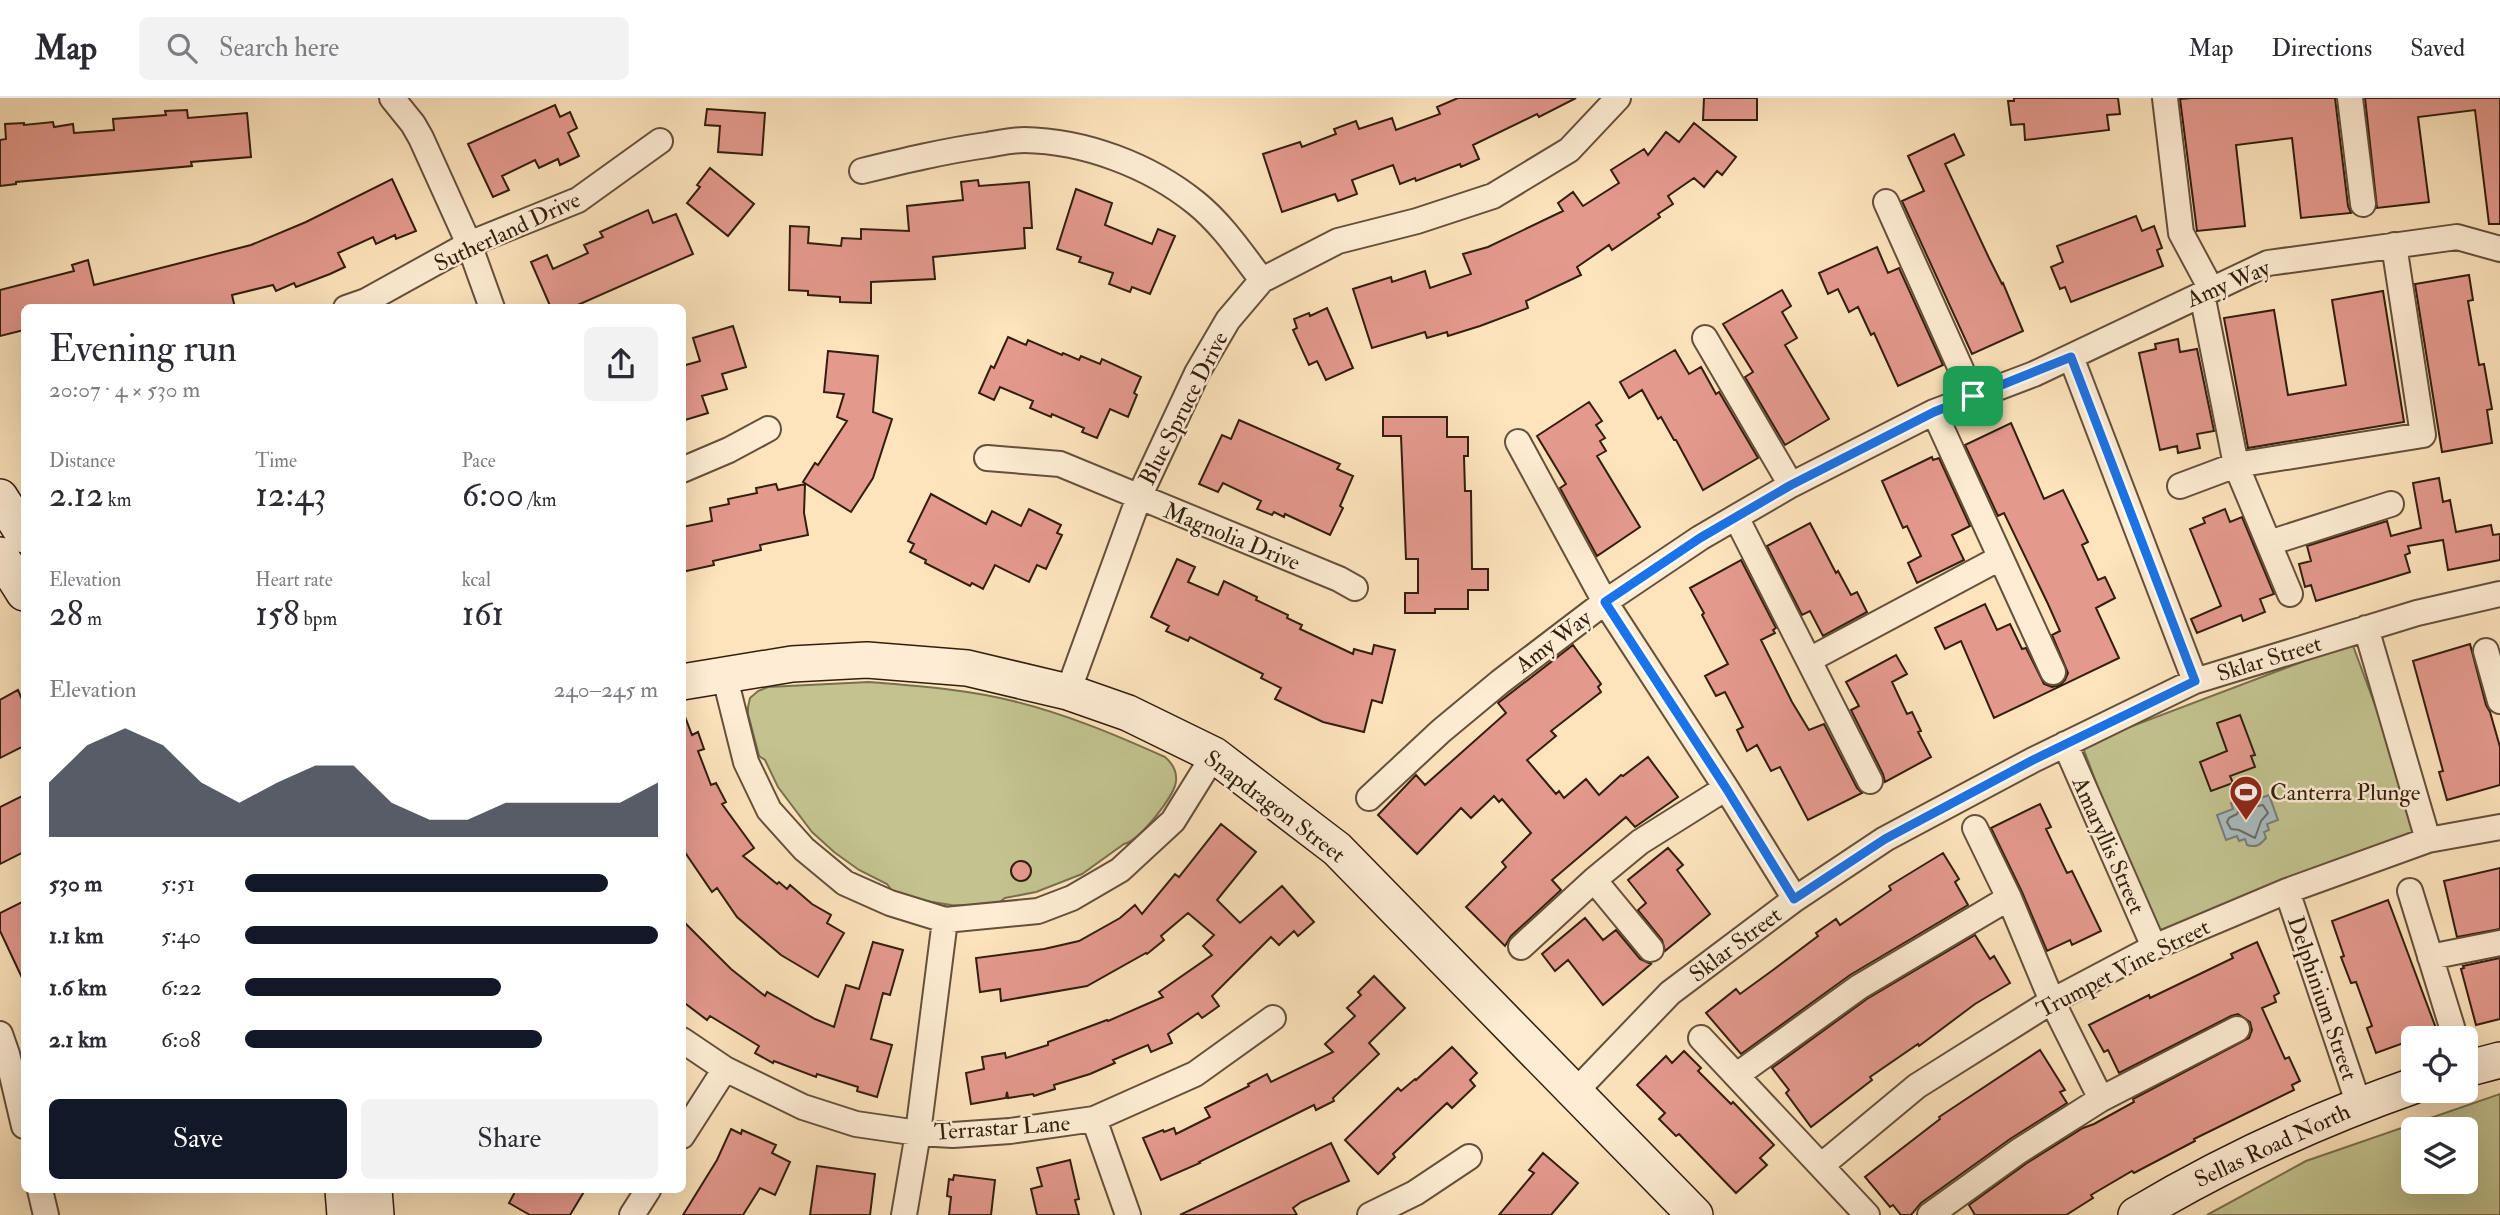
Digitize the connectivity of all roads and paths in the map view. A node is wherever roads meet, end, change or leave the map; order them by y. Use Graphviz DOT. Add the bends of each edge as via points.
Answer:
graph roads {
  1 [pos="392,98"];
  2 [pos="1618,98"];
  3 [pos="2165,98"];
  4 [pos="2350,98"];
  5 [pos="660,141"];
  6 [pos="862,171"];
  7 [pos="1886,201"];
  8 [pos="2363,204"];
  9 [pos="469,244"];
  10 [pos="2394,245"];
  11 [pos="2500,249"];
  12 [pos="1262,280"];
  13 [pos="2206,291"];
  14 [pos="356,304"];
  15 [pos="491,304"];
  16 [pos="1705,338"];
  17 [pos="2071,357"];
  18 [pos="1973,396"];
  19 [pos="1934,412"];
  20 [pos="768,429"];
  21 [pos="1518,442"];
  22 [pos="987,458"];
  23 [pos="2236,466"];
  24 [pos="686,468"];
  25 [pos="1791,485"];
  26 [pos="2180,486"];
  27 [pos="0,497"];
  28 [pos="1139,497"];
  29 [pos="2391,504"];
  30 [pos="1735,517"];
  31 [pos="21,530"];
  32 [pos="2269,543"];
  33 [pos="0,555"];
  34 [pos="2000,558"];
  35 [pos="21,588"];
  36 [pos="1355,588"];
  37 [pos="2290,594"];
  38 [pos="2500,594"];
  39 [pos="1605,602"];
  40 [pos="2366,628"];
  41 [pos="2486,651"];
  42 [pos="1809,660"];
  43 [pos="2053,672"];
  44 [pos="724,674"];
  45 [pos="686,681"];
  46 [pos="2195,681"];
  47 [pos="1068,692"];
  48 [pos="2500,701"];
  49 [pos="2065,744"];
  50 [pos="1213,755"];
  51 [pos="1870,781"];
  52 [pos="1726,788"];
  53 [pos="1369,798"];
  54 [pos="2500,827"];
  55 [pos="1975,828"];
  56 [pos="2428,840"];
  57 [pos="1594,880"];
  58 [pos="2287,891"];
  59 [pos="2410,891"];
  60 [pos="2009,898"];
  61 [pos="1794,899"];
  62 [pos="945,920"];
  63 [pos="2500,943"];
  64 [pos="1521,947"];
  65 [pos="2154,947"];
  66 [pos="1651,949"];
  67 [pos="2430,957"];
  68 [pos="2052,1001"];
  69 [pos="1273,1018"];
  70 [pos="2452,1026"];
  71 [pos="2237,1030"];
  72 [pos="0,1034"];
  73 [pos="1701,1038"];
  74 [pos="686,1043"];
  75 [pos="2500,1060"];
  76 [pos="2478,1066"];
  77 [pos="725,1069"];
  78 [pos="1737,1075"];
  79 [pos="2401,1090"];
  80 [pos="1575,1092"];
  81 [pos="2101,1099"];
  82 [pos="2359,1105"];
  83 [pos="21,1113"];
  84 [pos="1094,1119"];
  85 [pos="686,1130"];
  86 [pos="918,1133"];
  87 [pos="1469,1157"];
  88 [pos="1822,1165"];
  89 [pos="41,1193"];
  90 [pos="343,1193"];
  91 [pos="374,1193"];
  92 [pos="646,1193"];
  93 [pos="46,1215"];
  94 [pos="345,1215"];
  95 [pos="376,1215"];
  96 [pos="632,1215"];
  97 [pos="904,1215"];
  98 [pos="1128,1215"];
  99 [pos="1370,1215"];
  100 [pos="1695,1215"];
  101 [pos="1867,1215"];
  102 [pos="1930,1215"];
  103 [pos="2136,1215"];
  1 -- 9 [label="street" via="417,131"];
  2 -- 12 [label="street, Blue Spruce Drive" via="1569,150 1493,196 1338,241"];
  3 -- 13 [label="street" via="2181,233"];
  4 -- 8 [label="street"];
  5 -- 9 [label="street, Sutherland Drive" via="578,200"];
  6 -- 12 [label="street" via="946,150 1023,140 1075,145 1128,163 1198,204"];
  7 -- 18 [label="street"];
  9 -- 14 [label="street, Sutherland Drive"];
  9 -- 15 [label="street"];
  10 -- 11 [label="street, Amy Way" via="2457,237"];
  10 -- 13 [label="street, Amy Way" via="2268,263"];
  10 -- 23 [label="street" via="2423,435"];
  12 -- 28 [label="street, Blue Spruce Drive" via="1228,320 1197,373"];
  13 -- 17 [label="street, Amy Way"];
  13 -- 23 [label="street"];
  16 -- 25 [label="street"];
  17 -- 18 [label="street, Amy Way"];
  17 -- 46 [label="street"];
  18 -- 19 [label="street, Amy Way"];
  19 -- 25 [label="street, Amy Way"];
  19 -- 34 [label="street"];
  20 -- 24 [label="street"];
  21 -- 39 [label="street"];
  22 -- 28 [label="street, Magnolia Drive" via="1060,464"];
  23 -- 26 [label="street"];
  23 -- 32 [label="street"];
  25 -- 30 [label="street, Amy Way"];
  27 -- 31 [label="street"];
  28 -- 36 [label="street, Magnolia Drive"];
  28 -- 47 [label="street, Blue Spruce Drive"];
  29 -- 32 [label="street"];
  30 -- 39 [label="street, Amy Way"];
  30 -- 42 [label="street"];
  32 -- 37 [label="street"];
  33 -- 35 [label="street"];
  34 -- 42 [label="street"];
  34 -- 43 [label="street"];
  38 -- 40 [label="street, Sklar Street"];
  39 -- 52 [label="street"];
  39 -- 53 [label="street, Amy Way" via="1441,731"];
  40 -- 46 [label="street, Sklar Street"];
  40 -- 56 [label="street"];
  41 -- 48 [label="street"];
  42 -- 51 [label="street"];
  44 -- 45 [label="street, Snapdragon Street"];
  44 -- 47 [label="street, Snapdragon Street" via="867,660 967,668"];
  44 -- 62 [label="street" via="746,762 769,810 795,839 845,883"];
  46 -- 49 [label="street, Sklar Street"];
  47 -- 50 [label="street, Snapdragon Street" via="1128,713"];
  49 -- 61 [label="street, Sklar Street" via="1885,839"];
  49 -- 65 [label="street, Amaryllis Street"];
  50 -- 62 [label="street" via="1173,821 1120,870 1072,898 1038,911"];
  50 -- 80 [label="street, Snapdragon Street" via="1337,849"];
  52 -- 57 [label="street" via="1640,842"];
  52 -- 61 [label="street"];
  54 -- 56 [label="street, Trumpet Vine Street"];
  55 -- 60 [label="street"];
  56 -- 58 [label="street, Trumpet Vine Street"];
  57 -- 64 [label="street"];
  57 -- 66 [label="street"];
  58 -- 65 [label="street, Trumpet Vine Street"];
  58 -- 82 [label="street, Delphinium Street"];
  59 -- 67 [label="street"];
  60 -- 68 [label="street"];
  60 -- 78 [label="street" via="1859,987"];
  61 -- 80 [label="street, Sklar Street" via="1670,993"];
  62 -- 86 [label="street"];
  63 -- 67 [label="street"];
  65 -- 68 [label="street, Trumpet Vine Street"];
  67 -- 70 [label="street"];
  68 -- 81 [label="street"];
  68 -- 88 [label="street, Trumpet Vine Street" via="1917,1086"];
  69 -- 84 [label="street, Terrastar Lane" via="1195,1074"];
  71 -- 81 [label="street"];
  72 -- 83 [label="street"];
  73 -- 78 [label="street"];
  74 -- 77 [label="street, Terrastar Lane"];
  75 -- 76 [label="street"];
  77 -- 85 [label="street"];
  77 -- 86 [label="street, Terrastar Lane" via="803,1107 856,1124"];
  78 -- 88 [label="street"];
  79 -- 82 [label="street, Sellas Road North"];
  80 -- 100 [label="street, Snapdragon Street"];
  81 -- 102 [label="street"];
  82 -- 103 [label="street, Sellas Road North" via="2278,1139"];
  84 -- 86 [label="street, Terrastar Lane" via="1010,1131"];
  84 -- 98 [label="street"];
  86 -- 97 [label="street"];
  87 -- 99 [label="street" via="1415,1193"];
  88 -- 101 [label="street"];
  89 -- 93 [label="street"];
  90 -- 94 [label="street"];
  91 -- 95 [label="street"];
  92 -- 96 [label="street"];
}
